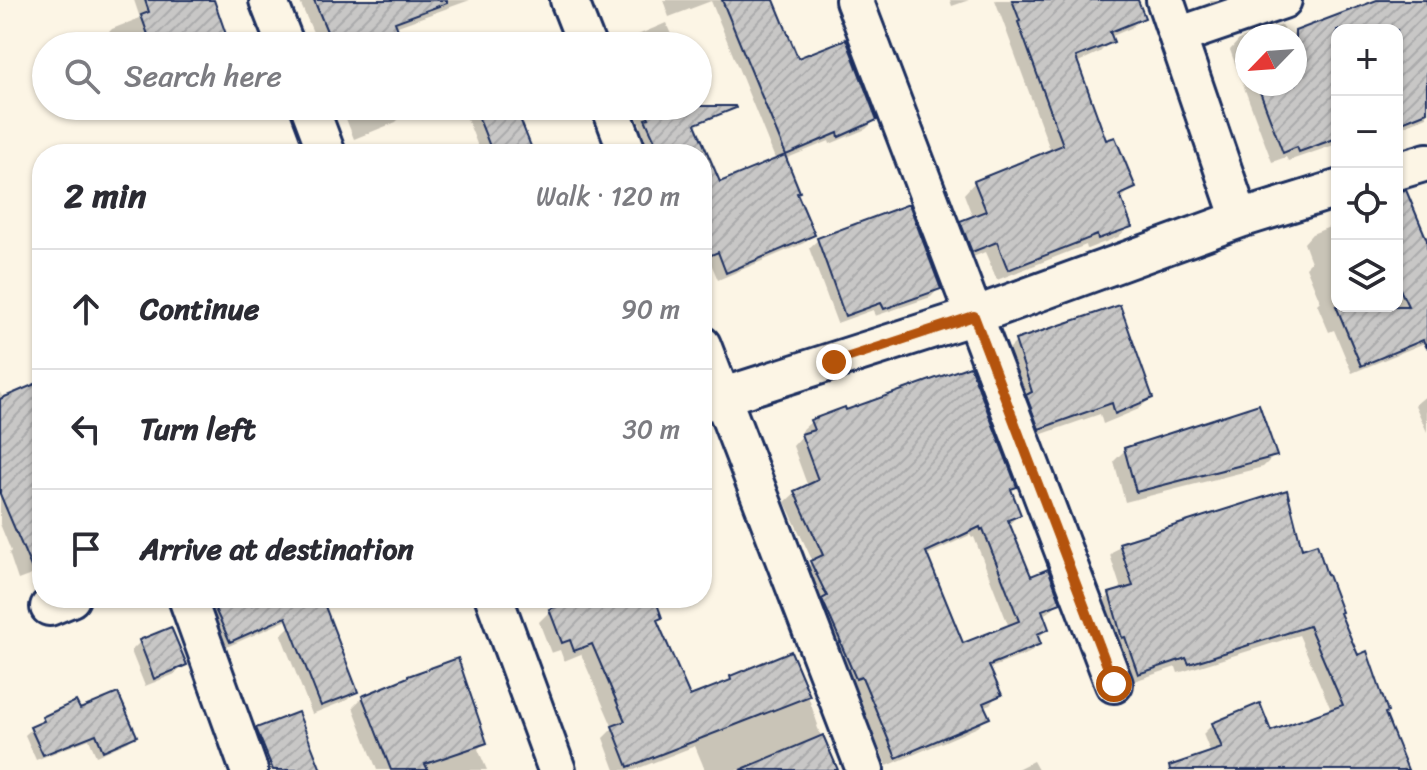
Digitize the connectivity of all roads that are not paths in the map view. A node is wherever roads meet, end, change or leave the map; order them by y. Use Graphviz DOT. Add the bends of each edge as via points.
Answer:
graph roads {
  1 [pos="268,0"];
  2 [pos="569,0"];
  3 [pos="854,0"];
  4 [pos="1165,0"];
  5 [pos="1283,0"];
  6 [pos="281,32"];
  7 [pos="582,32"];
  8 [pos="1178,36"];
  9 [pos="314,120"];
  10 [pos="615,120"];
  11 [pos="323,144"];
  12 [pos="624,144"];
  13 [pos="1427,162"];
  14 [pos="1403,169"];
  15 [pos="1331,191"];
  16 [pos="1240,219"];
  17 [pos="974,316"];
  18 [pos="712,400"];
  19 [pos="191,608"];
  20 [pos="498,608"];
  21 [pos="1114,684"];
  22 [pos="249,770"];
  23 [pos="557,770"];
  24 [pos="865,770"];
  1 -- 6 [label="street"];
  2 -- 7 [label="street"];
  3 -- 17 [label="street"];
  4 -- 8 [label="street"];
  5 -- 8 [label="street"];
  8 -- 16 [label="street"];
  9 -- 11 [label="street"];
  10 -- 12 [label="street"];
  13 -- 14 [label="street"];
  15 -- 16 [label="street"];
  16 -- 17 [label="street"];
  17 -- 18 [label="street"];
  17 -- 21 [label="street"];
  18 -- 24 [label="street"];
  19 -- 22 [label="street"];
  20 -- 23 [label="street"];
}
